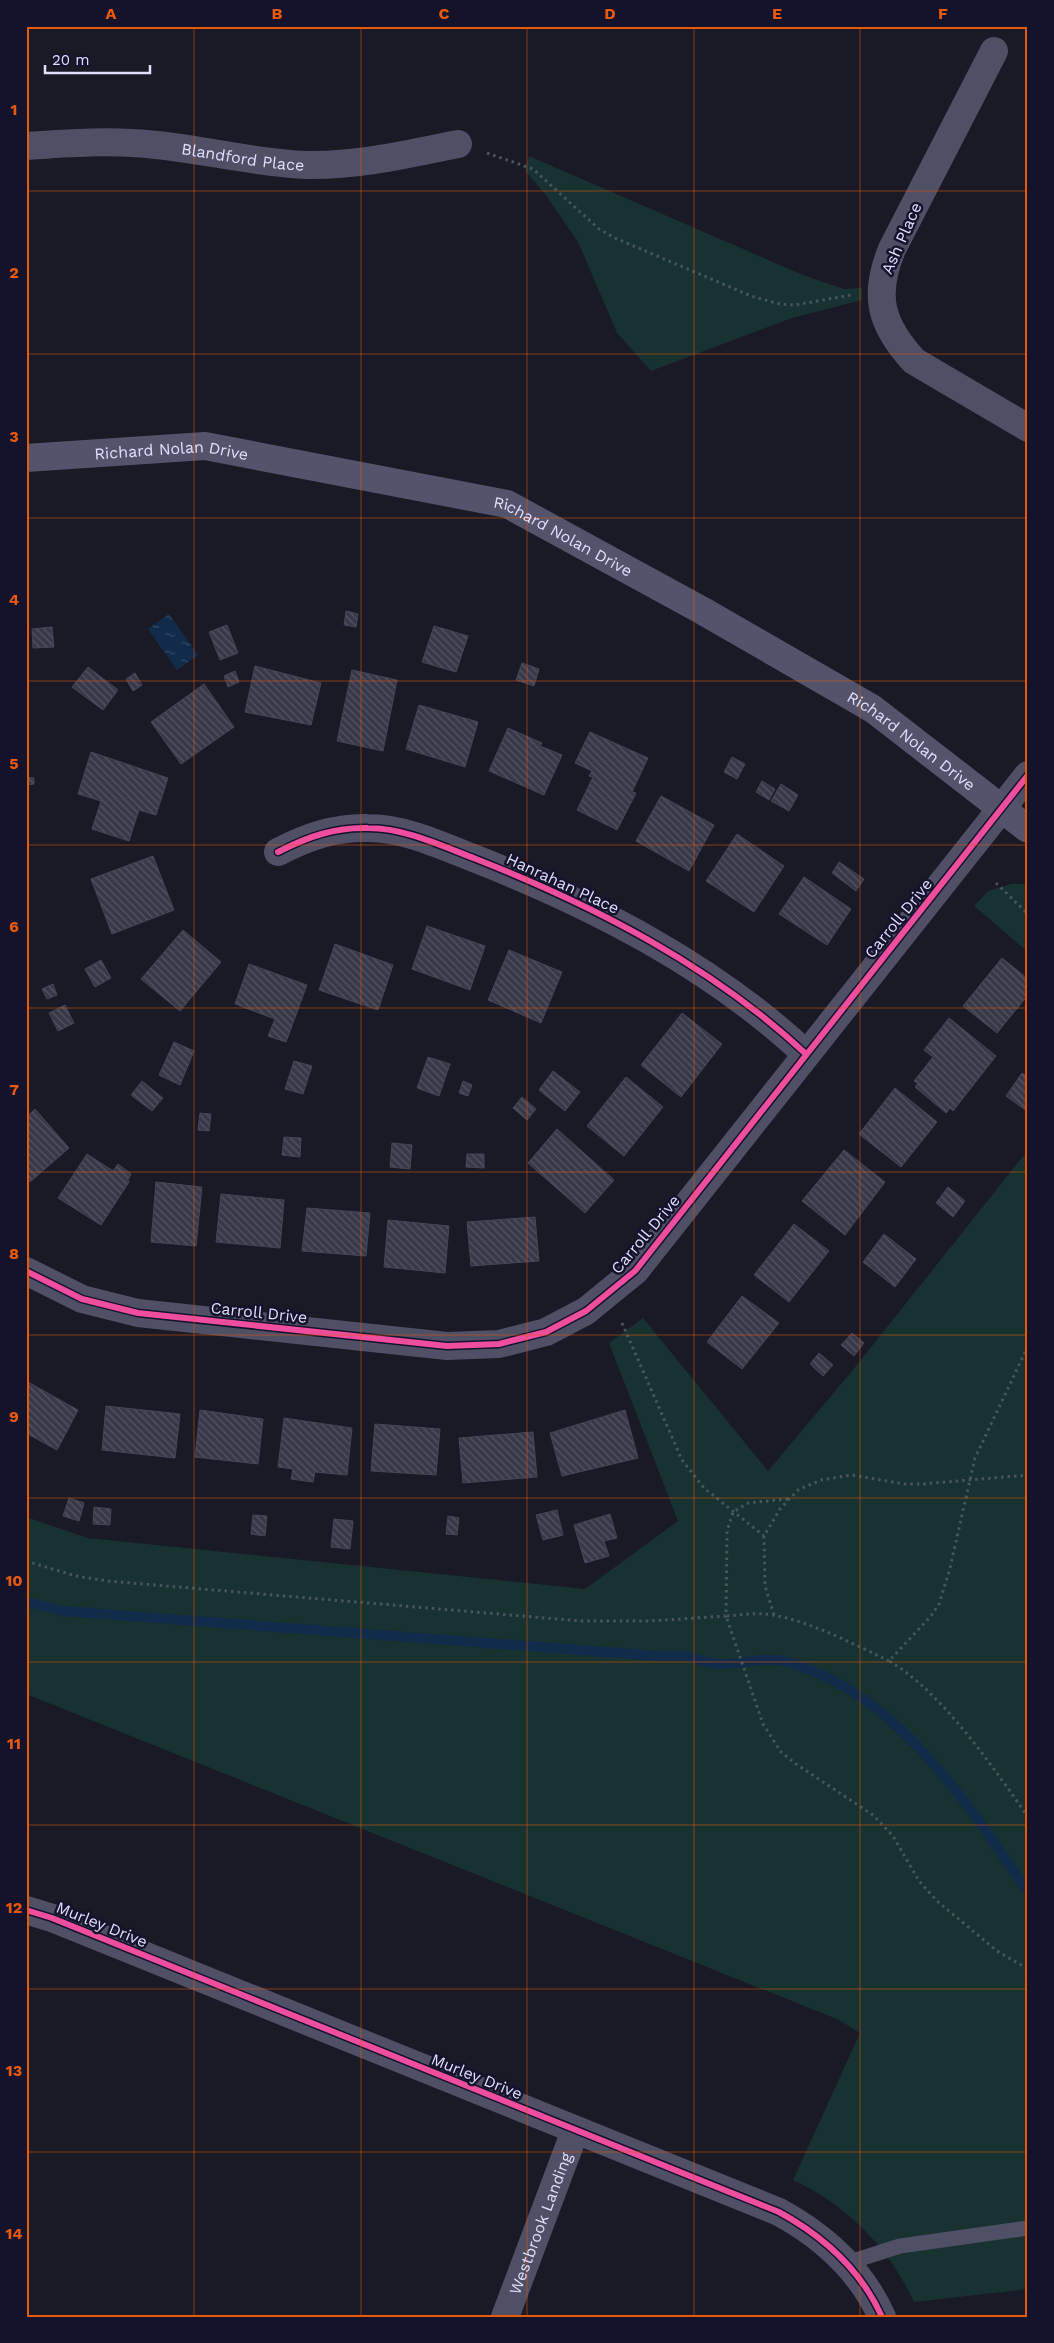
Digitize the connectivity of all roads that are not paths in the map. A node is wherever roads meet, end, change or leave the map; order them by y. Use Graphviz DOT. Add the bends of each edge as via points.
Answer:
graph roads {
  1 [pos="994,52"];
  2 [pos="458,144"];
  3 [pos="26,146"];
  4 [pos="1028,428"];
  5 [pos="26,458"];
  6 [pos="1028,775"];
  7 [pos="1002,809"];
  8 [pos="1028,829"];
  9 [pos="278,852"];
  10 [pos="806,1054"];
  11 [pos="26,1271"];
  12 [pos="26,1910"];
  13 [pos="575,2131"];
  14 [pos="1028,2228"];
  15 [pos="847,2263"];
  16 [pos="505,2317"];
  17 [pos="882,2317"];
  1 -- 4 [label="street, Ash Place" via="892,249 880,287 890,329 914,360"];
  2 -- 3 [label="street, Blandford Place" via="370,160 308,165 155,144"];
  5 -- 7 [label="main road, Richard Nolan Drive" via="205,446 507,504 703,610 873,709"];
  6 -- 7 [label="street, Carroll Drive"];
  7 -- 8 [label="main road, Richard Nolan Drive"];
  7 -- 10 [label="street, Carroll Drive"];
  9 -- 10 [label="street, Hanrahan Place" via="317,834 342,828 396,831 453,850 546,888 640,935 736,996"];
  10 -- 11 [label="street, Carroll Drive" via="635,1271 604,1298 568,1321 522,1339 499,1344 447,1346 138,1313 82,1299"];
  12 -- 13 [label="street, Murley Drive"];
  13 -- 15 [label="street, Murley Drive" via="780,2212 803,2225"];
  13 -- 16 [label="street, Westbrook Landing"];
  14 -- 15 [label="lane" via="900,2246"];
  15 -- 17 [label="street, Murley Drive"];
}
